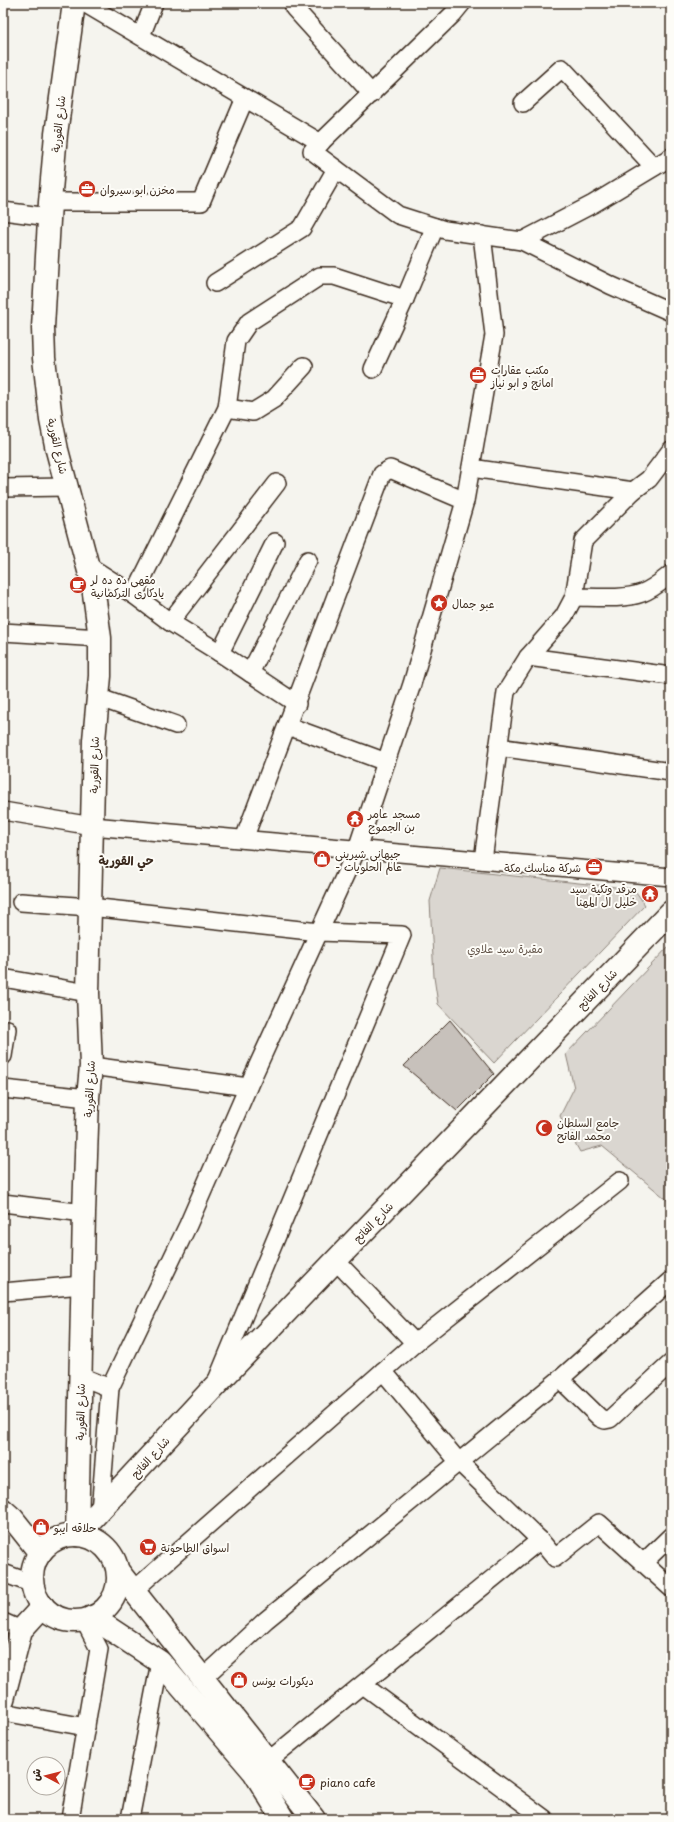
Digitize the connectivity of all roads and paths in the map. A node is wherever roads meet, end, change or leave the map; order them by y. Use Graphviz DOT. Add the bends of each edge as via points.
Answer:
graph roads {
  1 [pos="74,3"];
  2 [pos="84,3"];
  3 [pos="154,3"];
  4 [pos="462,3"];
  5 [pos="294,8"];
  6 [pos="141,36"];
  7 [pos="372,94"];
  8 [pos="245,98"];
  9 [pos="523,103"];
  10 [pos="321,143"];
  11 [pos="671,157"];
  12 [pos="654,167"];
  13 [pos="336,169"];
  14 [pos="49,210"];
  15 [pos="3,211"];
  16 [pos="435,227"];
  17 [pos="482,235"];
  18 [pos="522,241"];
  19 [pos="215,283"];
  20 [pos="405,299"];
  21 [pos="671,312"];
  22 [pos="304,366"];
  23 [pos="373,369"];
  24 [pos="227,408"];
  25 [pos="671,450"];
  26 [pos="471,468"];
  27 [pos="277,483"];
  28 [pos="67,487"];
  29 [pos="3,488"];
  30 [pos="633,491"];
  31 [pos="465,501"];
  32 [pos="275,542"];
  33 [pos="308,560"];
  34 [pos="87,565"];
  35 [pos="671,574"];
  36 [pos="134,595"];
  37 [pos="574,597"];
  38 [pos="170,622"];
  39 [pos="3,632"];
  40 [pos="100,638"];
  41 [pos="220,653"];
  42 [pos="528,657"];
  43 [pos="250,672"];
  44 [pos="671,676"];
  45 [pos="97,697"];
  46 [pos="297,704"];
  47 [pos="176,725"];
  48 [pos="288,726"];
  49 [pos="498,747"];
  50 [pos="386,762"];
  51 [pos="671,772"];
  52 [pos="3,811"];
  53 [pos="92,826"];
  54 [pos="244,839"];
  55 [pos="357,849"];
  56 [pos="483,860"];
  57 [pos="671,877"];
  58 [pos="21,902"];
  59 [pos="90,907"];
  60 [pos="671,912"];
  61 [pos="319,932"];
  62 [pos="3,978"];
  63 [pos="88,993"];
  64 [pos="7,1029"];
  65 [pos="3,1056"];
  66 [pos="91,1066"];
  67 [pos="248,1087"];
  68 [pos="3,1089"];
  69 [pos="88,1098"];
  70 [pos="620,1181"];
  71 [pos="3,1203"];
  72 [pos="84,1213"];
  73 [pos="336,1261"];
  74 [pos="671,1280"];
  75 [pos="82,1285"];
  76 [pos="3,1292"];
  77 [pos="415,1343"];
  78 [pos="671,1363"];
  79 [pos="383,1371"];
  80 [pos="80,1376"];
  81 [pos="560,1380"];
  82 [pos="110,1388"];
  83 [pos="214,1388"];
  84 [pos="458,1461"];
  85 [pos="100,1512"];
  86 [pos="8,1514"];
  87 [pos="77,1534"];
  88 [pos="671,1536"];
  89 [pos="540,1540"];
  90 [pos="46,1547"];
  91 [pos="643,1563"];
  92 [pos="118,1571"];
  93 [pos="3,1572"];
  94 [pos="33,1584"];
  95 [pos="671,1588"];
  96 [pos="133,1591"];
  97 [pos="43,1606"];
  98 [pos="88,1619"];
  99 [pos="12,1626"];
  100 [pos="160,1662"];
  101 [pos="203,1678"];
  102 [pos="363,1685"];
  103 [pos="4,1688"];
  104 [pos="3,1712"];
  105 [pos="86,1727"];
  106 [pos="261,1767"];
  107 [pos="70,1819"];
  108 [pos="130,1819"];
  109 [pos="283,1819"];
  110 [pos="314,1819"];
  111 [pos="545,1819"];
  1 -- 14 [label="street, شارع القورية" via="57,126"];
  2 -- 6 [label="street"];
  3 -- 6 [label="street"];
  4 -- 7 [label="street"];
  5 -- 7 [label="street"];
  6 -- 8 [label="street"];
  7 -- 10 [label="street"];
  8 -- 10 [label="street"];
  8 -- 14 [label="street" via="200,202"];
  9 -- 12 [label="street" via="562,68"];
  10 -- 13 [label="street" via="312,152"];
  11 -- 12 [label="street"];
  12 -- 18 [label="street" via="593,204"];
  13 -- 16 [label="street" via="398,215"];
  13 -- 19 [label="street" via="302,228"];
  14 -- 15 [label="street"];
  14 -- 28 [label="street, شارع القورية" via="43,328 44,358 51,420"];
  16 -- 17 [label="street"];
  16 -- 20 [label="street"];
  17 -- 18 [label="street"];
  17 -- 26 [label="street" via="494,335"];
  18 -- 21 [label="street"];
  20 -- 23 [label="street"];
  20 -- 24 [label="street" via="334,276 320,276 307,283 249,322 236,341"];
  22 -- 24 [label="street" via="274,398 253,412"];
  24 -- 36 [label="street"];
  25 -- 30 [label="street" via="649,479"];
  26 -- 30 [label="street"];
  26 -- 31 [label="street"];
  27 -- 38 [label="street"];
  28 -- 29 [label="street"];
  28 -- 34 [label="street, شارع القورية"];
  30 -- 37 [label="street" via="583,541"];
  31 -- 46 [label="street" via="390,469 382,474"];
  31 -- 50 [label="street" via="412,684"];
  32 -- 41 [label="street"];
  33 -- 43 [label="street"];
  34 -- 36 [label="street"];
  34 -- 40 [label="street, شارع القورية" via="97,609"];
  35 -- 37 [label="street" via="641,594"];
  36 -- 38 [label="street"];
  37 -- 42 [label="street" via="564,616"];
  38 -- 41 [label="street"];
  39 -- 40 [label="street"];
  40 -- 45 [label="street, شارع القورية"];
  41 -- 43 [label="street"];
  42 -- 44 [label="street"];
  42 -- 49 [label="street" via="506,692"];
  43 -- 46 [label="street"];
  45 -- 47 [label="street"];
  45 -- 53 [label="street, شارع القورية"];
  46 -- 48 [label="street"];
  48 -- 50 [label="street"];
  48 -- 54 [label="street"];
  49 -- 51 [label="street"];
  49 -- 56 [label="street"];
  50 -- 55 [label="street"];
  52 -- 53 [label="street"];
  53 -- 54 [label="street"];
  53 -- 59 [label="street, شارع القورية"];
  54 -- 55 [label="street"];
  55 -- 56 [label="street"];
  55 -- 61 [label="street"];
  56 -- 57 [label="street"];
  58 -- 59 [label="street"];
  59 -- 61 [label="street"];
  59 -- 63 [label="street, شارع القورية"];
  60 -- 73 [label="street, شارع الفاتح"];
  61 -- 67 [label="street"];
  61 -- 83 [label="street" via="402,935"];
  62 -- 63 [label="street"];
  63 -- 66 [label="street, شارع القورية"];
  64 -- 65 [label="street"];
  66 -- 67 [label="street"];
  66 -- 69 [label="street, شارع القورية"];
  67 -- 82 [label="street" via="188,1225"];
  68 -- 69 [label="street"];
  69 -- 72 [label="street, شارع القورية"];
  70 -- 77 [label="street"];
  71 -- 72 [label="street"];
  72 -- 75 [label="street, شارع القورية"];
  73 -- 77 [label="street"];
  73 -- 83 [label="street, شارع الفاتح"];
  74 -- 81 [label="street"];
  75 -- 76 [label="street"];
  75 -- 80 [label="street, شارع القورية"];
  77 -- 79 [label="street"];
  78 -- 81 [label="street" via="606,1420 600,1418"];
  79 -- 84 [label="street"];
  79 -- 96 [label="street"];
  80 -- 82 [label="street"];
  80 -- 87 [label="street, شارع القورية"];
  81 -- 84 [label="street"];
  82 -- 85 [label="street"];
  83 -- 85 [label="street, شارع الفاتح"];
  84 -- 89 [label="street"];
  84 -- 101 [label="street" via="266,1620"];
  85 -- 87 [label="street, شارع الفاتح"];
  86 -- 90 [label="street"];
  87 -- 90 [label="street" via="64,1536"];
  87 -- 92 [label="street" via="92,1538 104,1546 113,1557"];
  88 -- 91 [label="street"];
  89 -- 91 [label="street" via="555,1558 599,1523"];
  89 -- 102 [label="street"];
  90 -- 94 [label="street" via="35,1563"];
  91 -- 95 [label="street"];
  92 -- 96 [label="street"];
  92 -- 98 [label="street" via="118,1583 110,1604 102,1612"];
  93 -- 94 [label="street"];
  94 -- 97 [label="street"];
  96 -- 101 [label="street"];
  97 -- 98 [label="street" via="62,1618 73,1621"];
  97 -- 99 [label="street"];
  98 -- 100 [label="street"];
  98 -- 105 [label="street" via="99,1649"];
  99 -- 103 [label="street"];
  100 -- 106 [label="street"];
  100 -- 108 [label="street"];
  101 -- 106 [label="street"];
  102 -- 106 [label="street"];
  102 -- 111 [label="street"];
  104 -- 105 [label="street"];
  105 -- 107 [label="street"];
  106 -- 109 [label="street"];
  106 -- 110 [label="street"];
}
